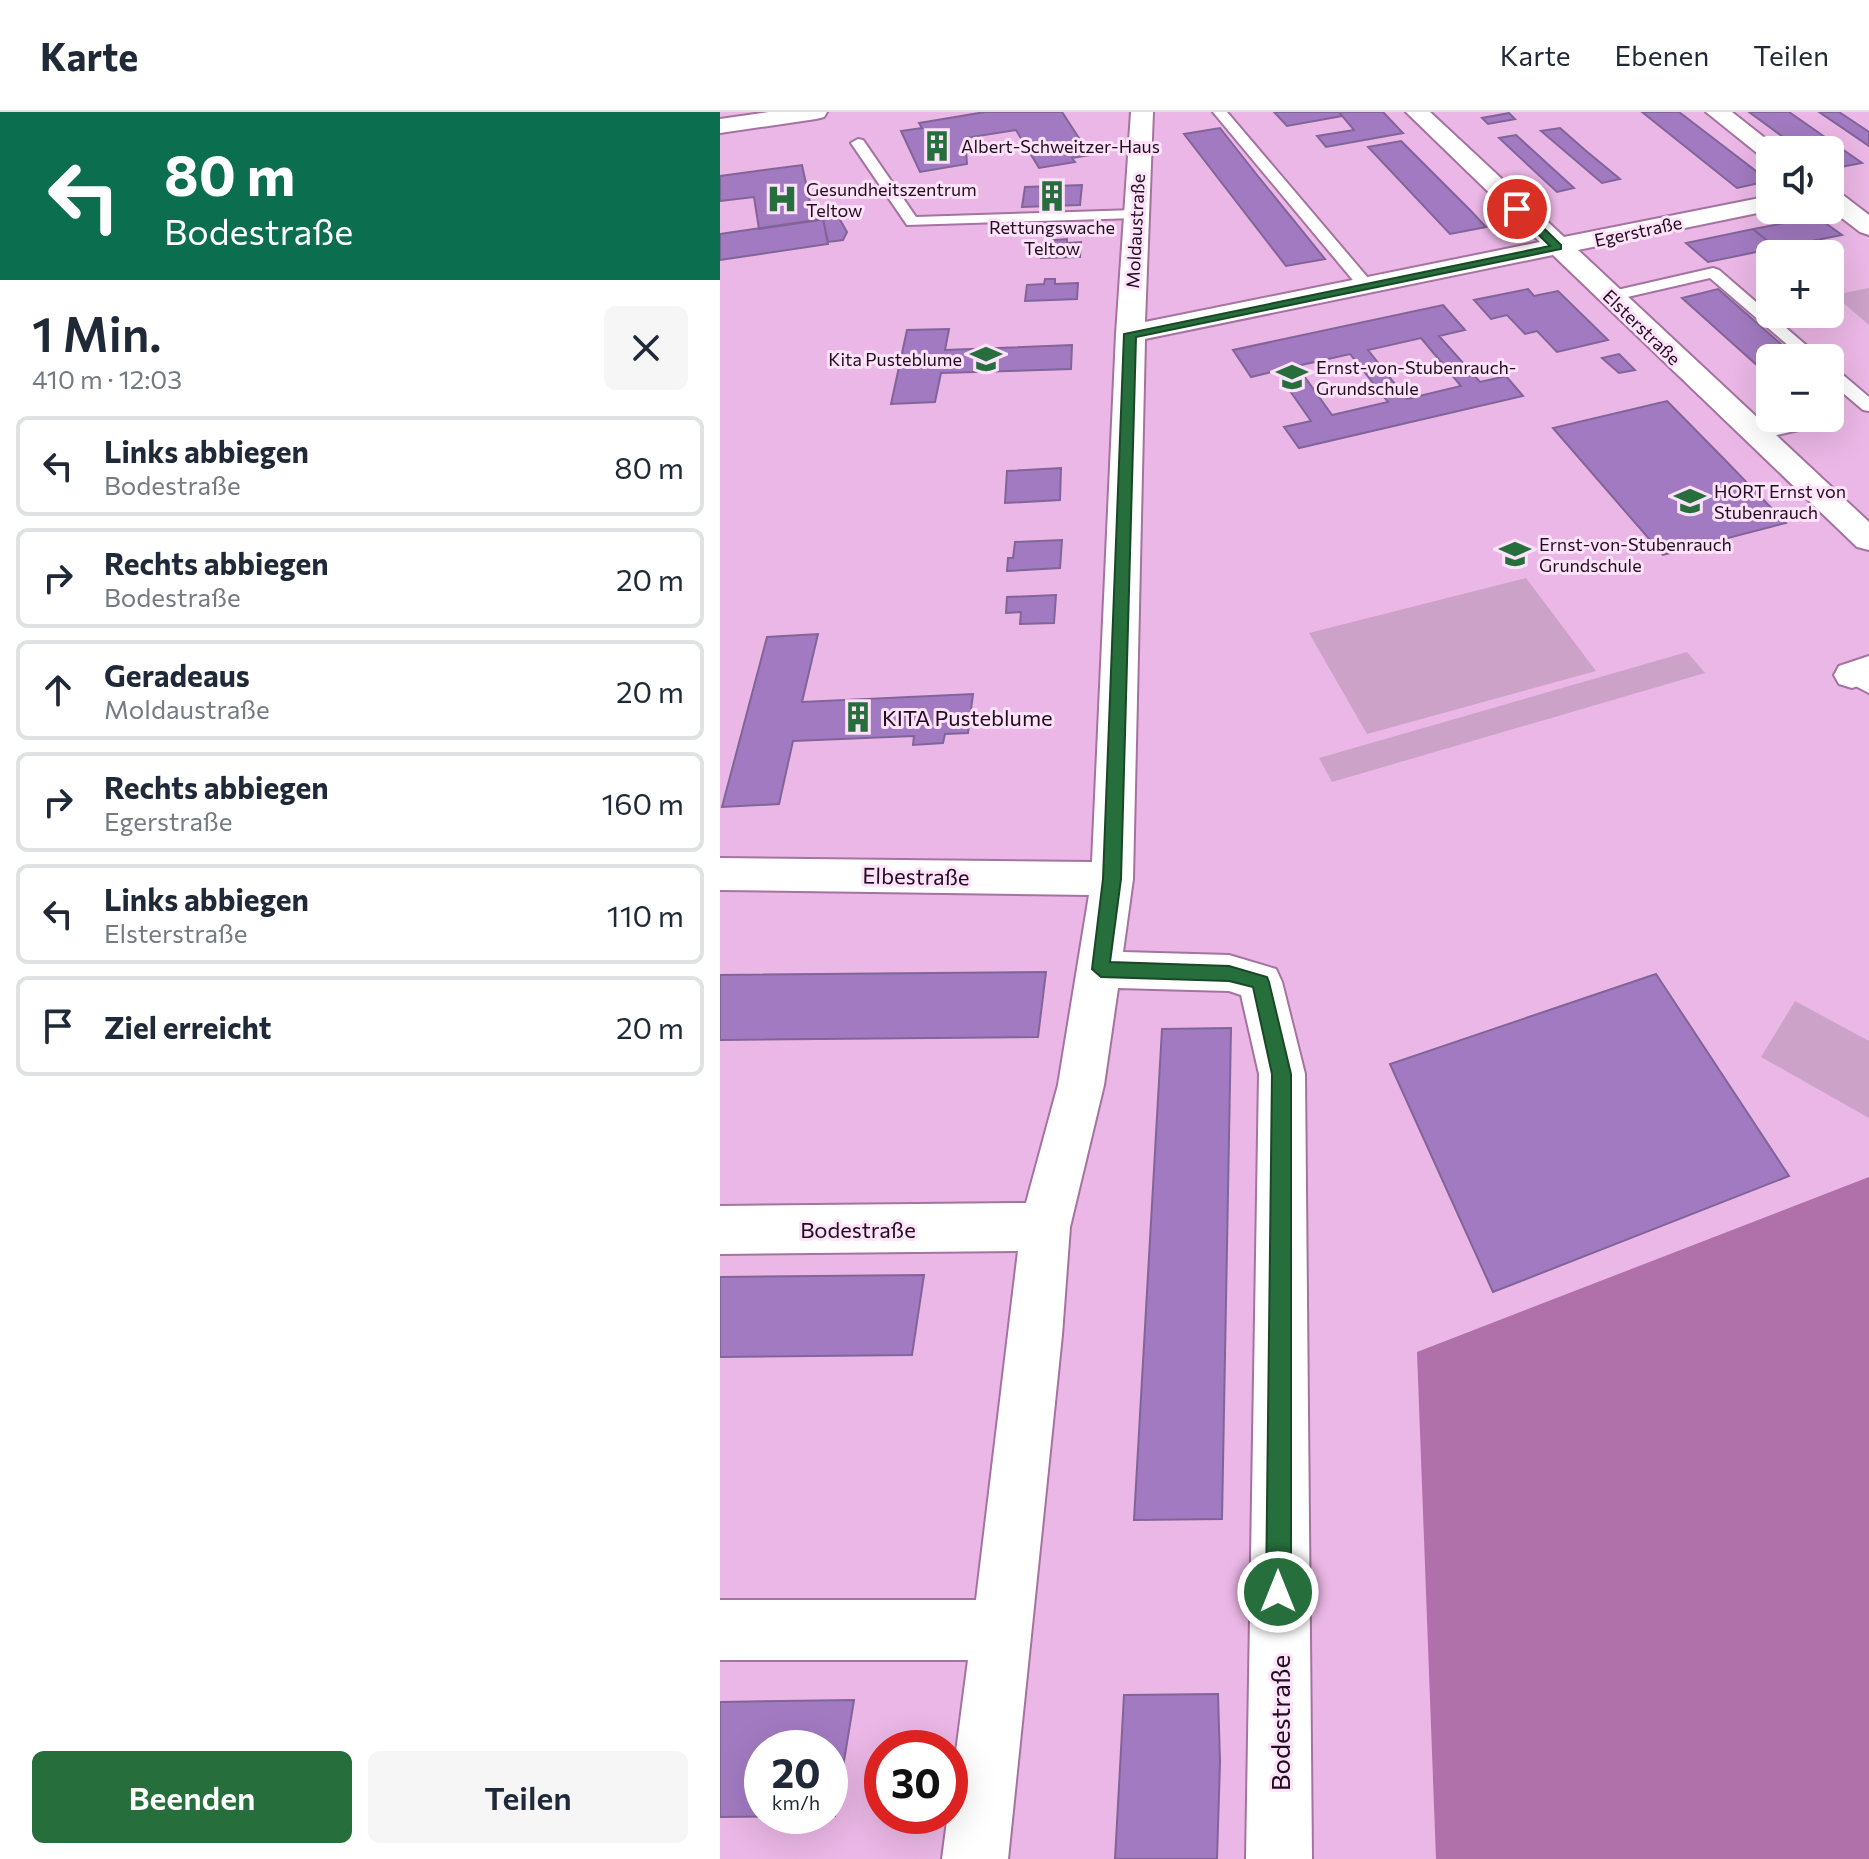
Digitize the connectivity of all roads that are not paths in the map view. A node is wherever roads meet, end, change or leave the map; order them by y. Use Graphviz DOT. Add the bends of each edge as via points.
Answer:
graph roads {
  1 [pos="816,112"];
  2 [pos="1142,112"];
  3 [pos="1220,112"];
  4 [pos="1417,112"];
  5 [pos="1717,112"];
  6 [pos="720,126"];
  7 [pos="1756,141"];
  8 [pos="858,143"];
  9 [pos="1856,185"];
  10 [pos="1844,188"];
  11 [pos="1756,206"];
  12 [pos="1844,208"];
  13 [pos="1135,214"];
  14 [pos="1869,227"];
  15 [pos="1557,247"];
  16 [pos="1368,288"];
  17 [pos="1610,296"];
  18 [pos="1130,334"];
  19 [pos="1797,344"];
  20 [pos="1844,385"];
  21 [pos="1869,407"];
  22 [pos="1844,414"];
  23 [pos="1768,432"];
  24 [pos="1755,435"];
  25 [pos="1869,540"];
  26 [pos="720,874"];
  27 [pos="1112,879"];
  28 [pos="1101,969"];
  29 [pos="1045,1227"];
  30 [pos="720,1230"];
  31 [pos="720,1630"];
  32 [pos="1003,1630"];
  33 [pos="975,1859"];
  34 [pos="1279,1859"];
  1 -- 6 [label="street"];
  2 -- 13 [label="street, Moldaustraße"];
  3 -- 16 [label="lane"];
  4 -- 15 [label="street, Elsterstraße"];
  5 -- 7 [label="street"];
  8 -- 13 [label="lane" via="912,222"];
  9 -- 10 [label="street"];
  11 -- 15 [label="street, Egerstraße"];
  12 -- 14 [label="street"];
  13 -- 18 [label="street, Moldaustraße"];
  15 -- 16 [label="street, Egerstraße"];
  15 -- 17 [label="street, Elsterstraße"];
  16 -- 18 [label="street, Egerstraße"];
  17 -- 19 [label="lane" via="1713,273"];
  17 -- 24 [label="street, Elsterstraße"];
  18 -- 27 [label="street, Moldaustraße"];
  20 -- 21 [label="lane"];
  21 -- 22 [label="lane"];
  23 -- 24 [label="lane"];
  24 -- 25 [label="street, Elsterstraße"];
  26 -- 27 [label="street, Elbestraße"];
  27 -- 28 [label="street"];
  28 -- 29 [label="street" via="1081,1085"];
  28 -- 34 [label="street, Bodestraße" via="1229,973 1260,982 1282,1074"];
  29 -- 30 [label="street, Bodestraße"];
  29 -- 32 [label="street"];
  31 -- 32 [label="street"];
  32 -- 33 [label="street"];
}
